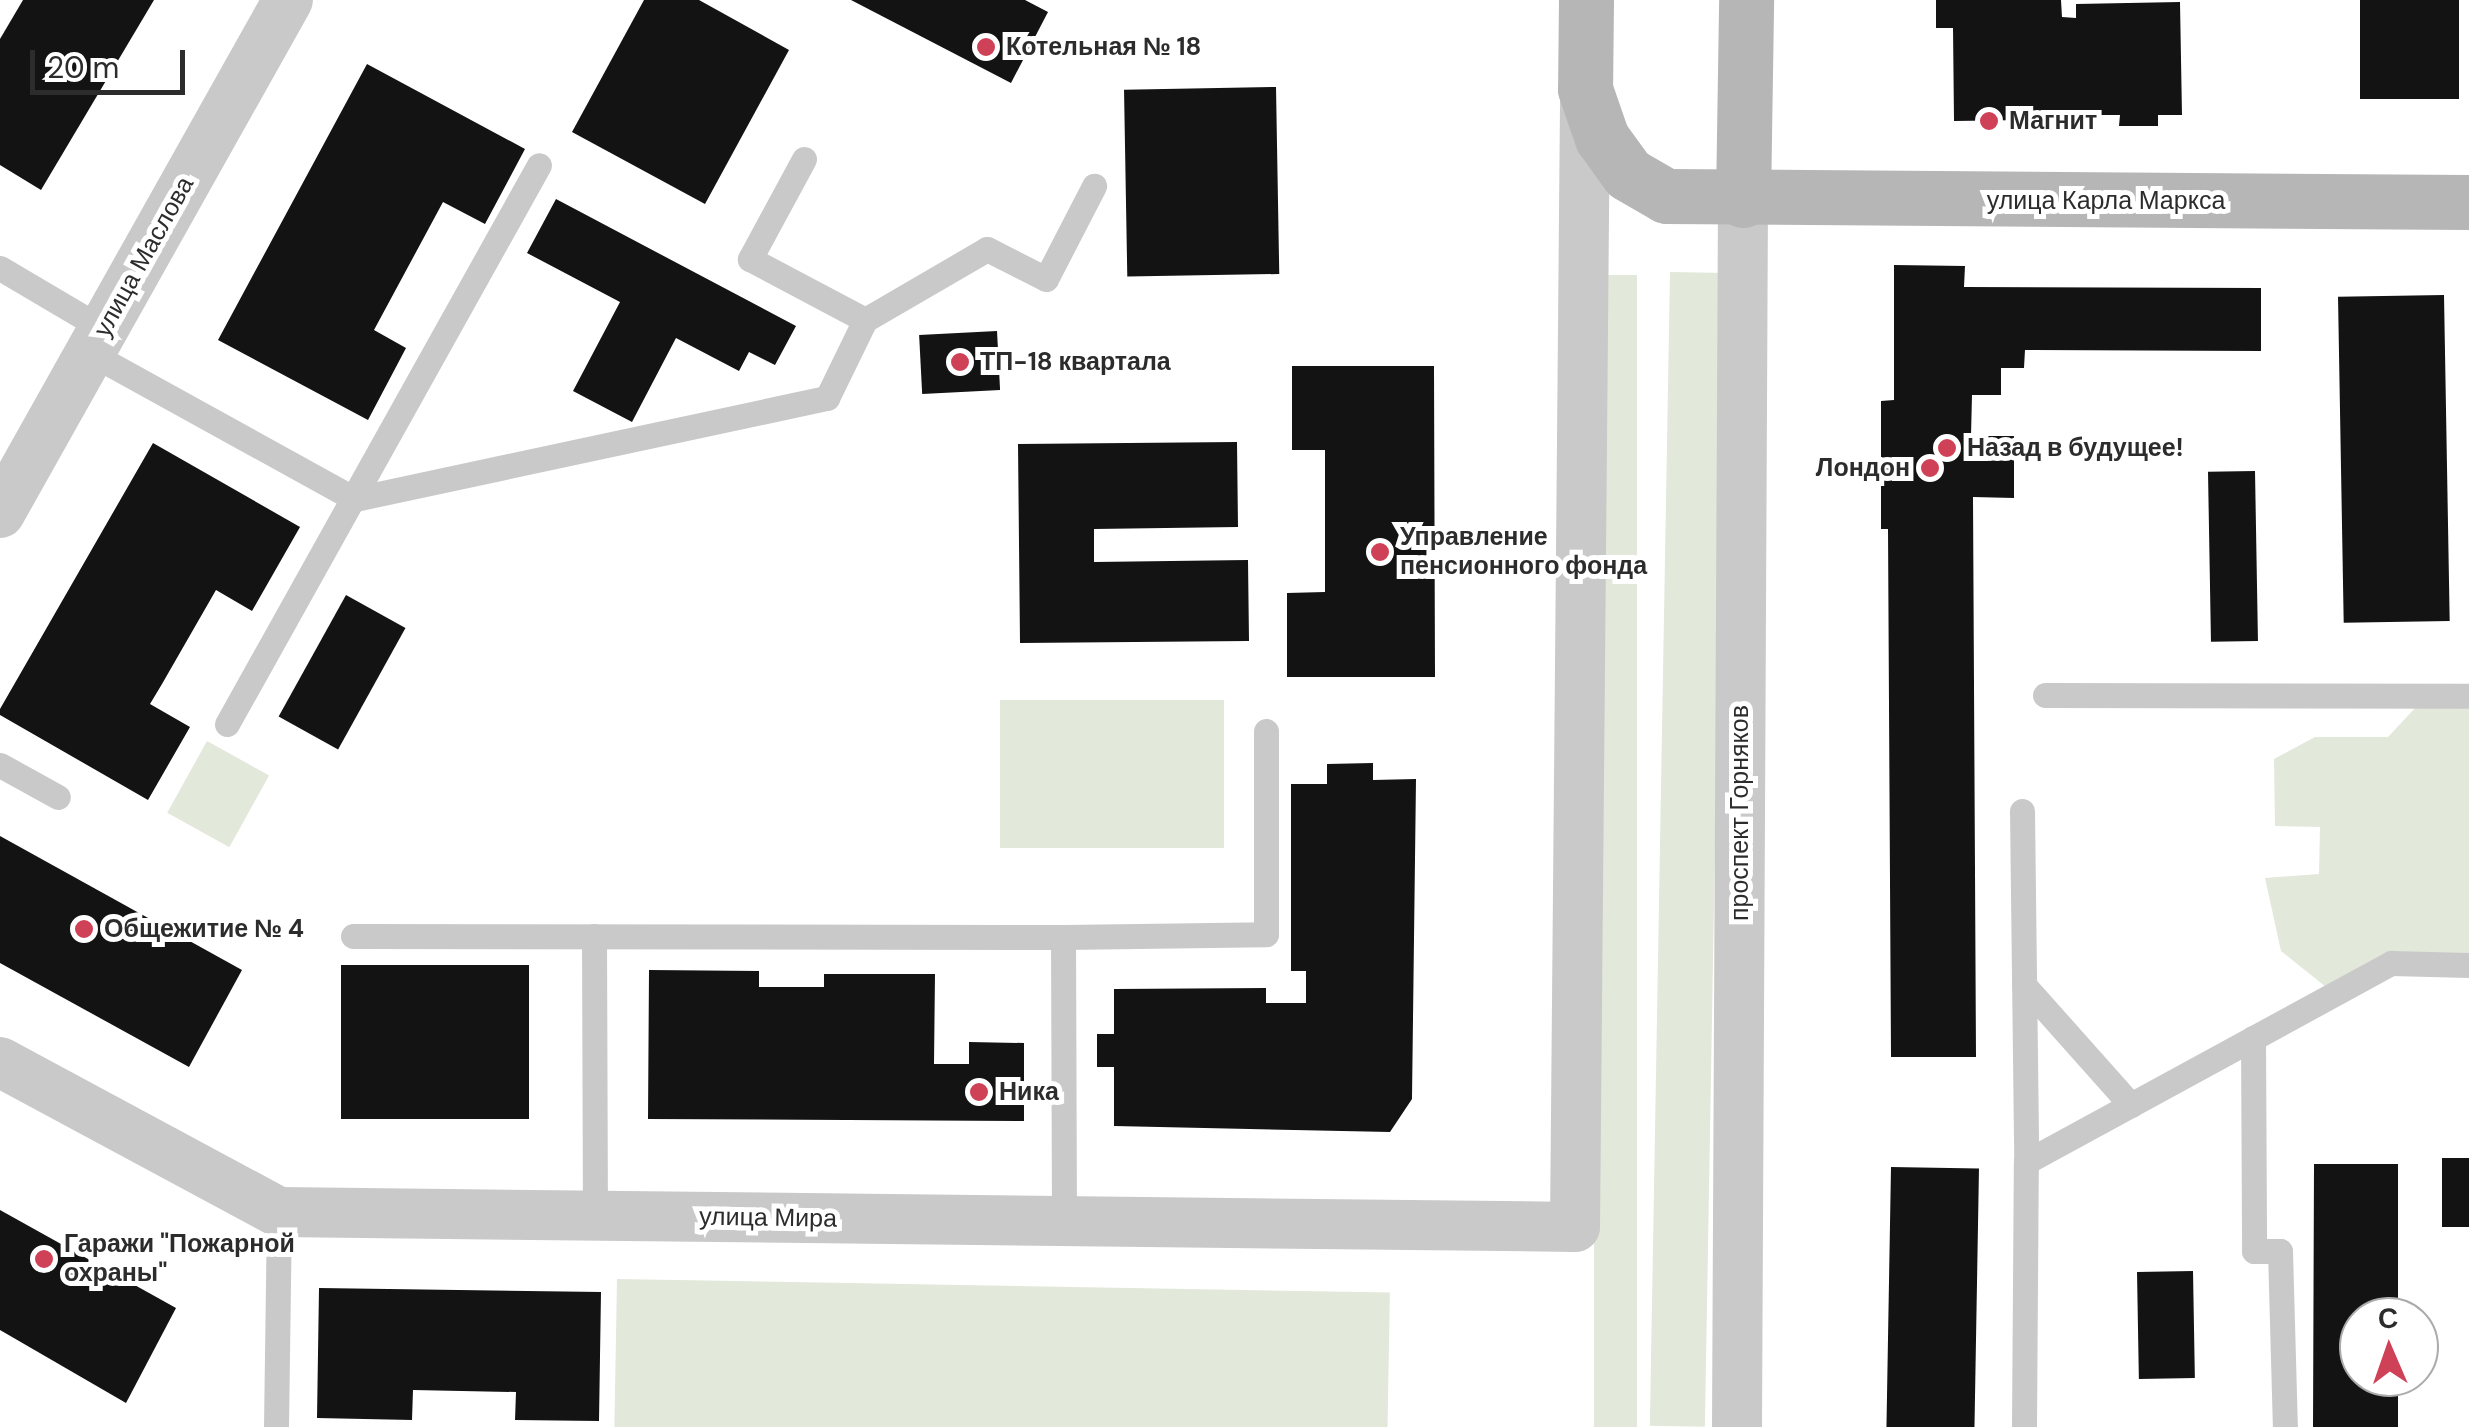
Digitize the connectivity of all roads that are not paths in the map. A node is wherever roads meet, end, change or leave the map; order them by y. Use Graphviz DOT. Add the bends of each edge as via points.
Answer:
graph roads {
  1 [pos="288,0"];
  2 [pos="1586,0"];
  3 [pos="1746,0"];
  4 [pos="1585,89"];
  5 [pos="804,160"];
  6 [pos="539,165"];
  7 [pos="1094,186"];
  8 [pos="1744,200"];
  9 [pos="2469,202"];
  10 [pos="0,268"];
  11 [pos="865,320"];
  12 [pos="97,341"];
  13 [pos="356,499"];
  14 [pos="0,513"];
  15 [pos="2045,696"];
  16 [pos="2469,696"];
  17 [pos="226,724"];
  18 [pos="1266,732"];
  19 [pos="0,765"];
  20 [pos="58,797"];
  21 [pos="2022,811"];
  22 [pos="353,936"];
  23 [pos="594,936"];
  24 [pos="1063,936"];
  25 [pos="2469,965"];
  26 [pos="2024,984"];
  27 [pos="2253,1038"];
  28 [pos="0,1062"];
  29 [pos="2130,1105"];
  30 [pos="2026,1162"];
  31 [pos="279,1212"];
  32 [pos="595,1216"];
  33 [pos="1064,1222"];
  34 [pos="276,1427"];
  35 [pos="1737,1427"];
  36 [pos="2024,1427"];
  37 [pos="2285,1427"];
  1 -- 12 [label="street, улица Маслова"];
  2 -- 4 [label="main road"];
  3 -- 8 [label="main road, проспект Горняков"];
  4 -- 8 [label="main road" via="1602,138 1628,174 1666,196"];
  4 -- 33 [label="street, улица Мира" via="1574,1227"];
  5 -- 11 [label="lane" via="750,260"];
  6 -- 13 [label="lane"];
  7 -- 11 [label="lane" via="1046,279 987,248"];
  8 -- 9 [label="main road, улица Карла Маркса"];
  8 -- 35 [label="street, проспект Горняков"];
  10 -- 12 [label="lane"];
  11 -- 13 [label="lane" via="827,398"];
  12 -- 13 [label="lane"];
  12 -- 14 [label="street, улица Маслова"];
  13 -- 17 [label="lane"];
  15 -- 16 [label="lane"];
  18 -- 24 [label="lane" via="1266,934"];
  19 -- 20 [label="lane"];
  21 -- 26 [label="lane"];
  22 -- 23 [label="lane"];
  23 -- 24 [label="lane"];
  23 -- 32 [label="lane"];
  24 -- 33 [label="lane"];
  25 -- 27 [label="lane" via="2392,963"];
  26 -- 29 [label="lane"];
  26 -- 30 [label="lane"];
  27 -- 29 [label="lane"];
  27 -- 37 [label="lane" via="2254,1251 2280,1251"];
  28 -- 31 [label="street, улица Мира"];
  29 -- 30 [label="lane"];
  30 -- 36 [label="lane"];
  31 -- 32 [label="street, улица Мира"];
  31 -- 34 [label="lane"];
  32 -- 33 [label="street, улица Мира"];
}
